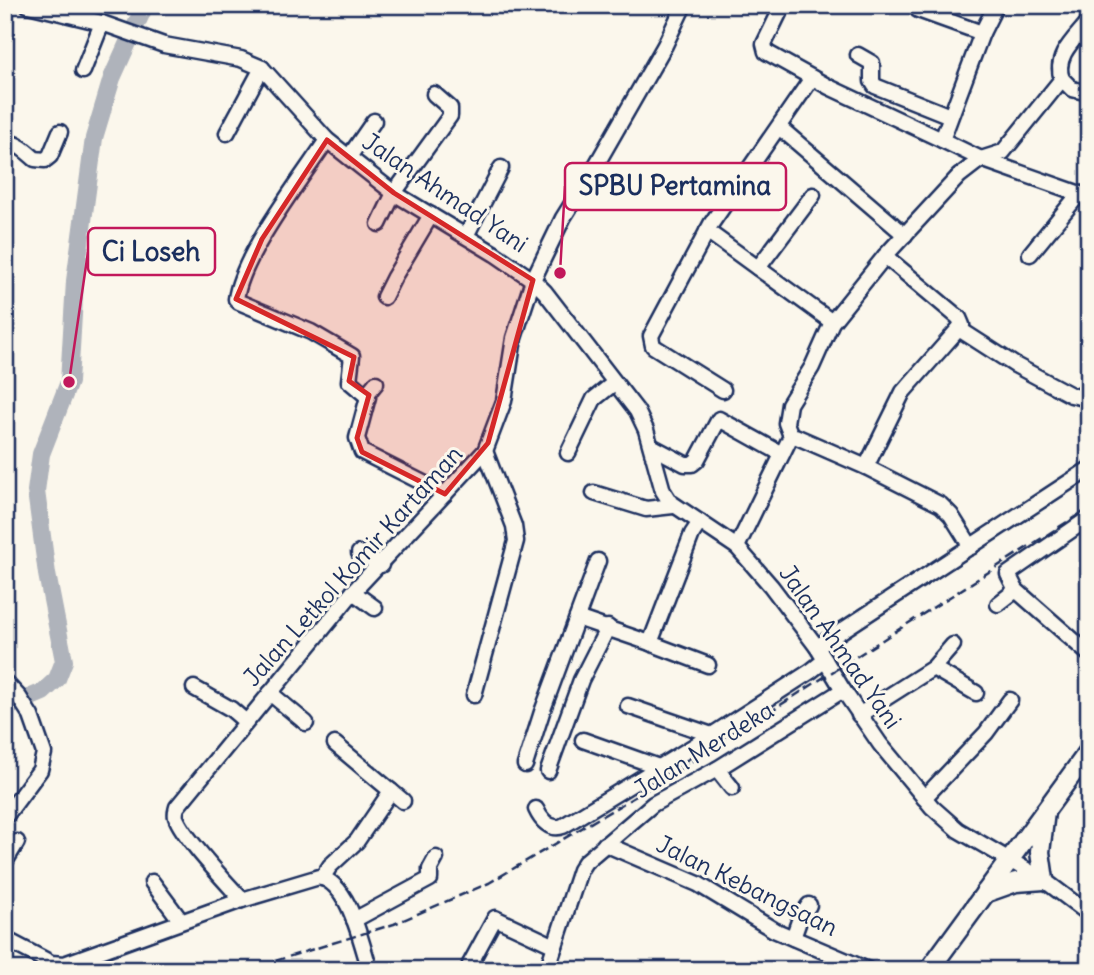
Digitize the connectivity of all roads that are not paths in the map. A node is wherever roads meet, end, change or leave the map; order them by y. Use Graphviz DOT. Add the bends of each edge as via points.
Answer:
graph roads {
  1 [pos="28,5"];
  2 [pos="684,5"];
  3 [pos="783,5"];
  4 [pos="916,5"];
  5 [pos="996,5"];
  6 [pos="1089,21"];
  7 [pos="102,23"];
  8 [pos="982,33"];
  9 [pos="858,55"];
  10 [pos="262,68"];
  11 [pos="83,71"];
  12 [pos="812,78"];
  13 [pos="1062,79"];
  14 [pos="1089,93"];
  15 [pos="434,94"];
  16 [pos="950,116"];
  17 [pos="374,121"];
  18 [pos="779,127"];
  19 [pos="60,132"];
  20 [pos="227,133"];
  21 [pos="327,140"];
  22 [pos="942,140"];
  23 [pos="5,142"];
  24 [pos="349,157"];
  25 [pos="982,159"];
  26 [pos="501,168"];
  27 [pos="394,193"];
  28 [pos="813,195"];
  29 [pos="1084,195"];
  30 [pos="431,215"];
  31 [pos="379,224"];
  32 [pos="707,232"];
  33 [pos="905,235"];
  34 [pos="466,236"];
  35 [pos="1030,254"];
  36 [pos="885,256"];
  37 [pos="758,268"];
  38 [pos="533,280"];
  39 [pos="384,297"];
  40 [pos="832,322"];
  41 [pos="959,329"];
  42 [pos="614,383"];
  43 [pos="723,390"];
  44 [pos="1089,393"];
  45 [pos="791,436"];
  46 [pos="651,446"];
  47 [pos="485,451"];
  48 [pos="568,453"];
  49 [pos="782,454"];
  50 [pos="866,467"];
  51 [pos="1089,470"];
  52 [pos="594,493"];
  53 [pos="445,494"];
  54 [pos="673,506"];
  55 [pos="1089,518"];
  56 [pos="700,522"];
  57 [pos="737,547"];
  58 [pos="971,547"];
  59 [pos="359,553"];
  60 [pos="598,561"];
  61 [pos="381,565"];
  62 [pos="1017,590"];
  63 [pos="353,592"];
  64 [pos="998,604"];
  65 [pos="375,607"];
  66 [pos="577,618"];
  67 [pos="608,627"];
  68 [pos="650,643"];
  69 [pos="953,645"];
  70 [pos="817,647"];
  71 [pos="1089,654"];
  72 [pos="825,660"];
  73 [pos="708,665"];
  74 [pos="933,668"];
  75 [pos="5,682"];
  76 [pos="840,685"];
  77 [pos="194,688"];
  78 [pos="270,693"];
  79 [pos="976,693"];
  80 [pos="474,695"];
  81 [pos="1010,700"];
  82 [pos="628,706"];
  83 [pos="859,715"];
  84 [pos="246,722"];
  85 [pos="306,723"];
  86 [pos="712,735"];
  87 [pos="583,740"];
  88 [pos="335,744"];
  89 [pos="1089,751"];
  90 [pos="525,765"];
  91 [pos="659,768"];
  92 [pos="717,769"];
  93 [pos="548,772"];
  94 [pos="732,788"];
  95 [pos="391,791"];
  96 [pos="923,798"];
  97 [pos="403,801"];
  98 [pos="536,809"];
  99 [pos="1045,812"];
  100 [pos="5,817"];
  101 [pos="17,842"];
  102 [pos="605,844"];
  103 [pos="436,858"];
  104 [pos="1009,860"];
  105 [pos="5,862"];
  106 [pos="322,878"];
  107 [pos="1044,880"];
  108 [pos="152,882"];
  109 [pos="985,893"];
  110 [pos="242,900"];
  111 [pos="809,905"];
  112 [pos="1089,914"];
  113 [pos="354,920"];
  114 [pos="181,921"];
  115 [pos="793,938"];
  116 [pos="5,939"];
  117 [pos="555,946"];
  118 [pos="470,964"];
  119 [pos="370,970"];
  120 [pos="547,970"];
  121 [pos="869,970"];
  122 [pos="929,970"];
  1 -- 7 [label="street, Jalan Ahmad Yani"];
  2 -- 38 [label="street, Jalan Letkol Komir Kartaman" via="563,218"];
  3 -- 12 [label="street" via="764,50"];
  4 -- 8 [label="street" via="918,10"];
  5 -- 8 [label="street"];
  6 -- 13 [label="street" via="1061,59"];
  7 -- 10 [label="street, Jalan Ahmad Yani" via="174,48 241,59"];
  7 -- 11 [label="street"];
  8 -- 16 [label="street"];
  9 -- 16 [label="street" via="872,62 875,86"];
  10 -- 20 [label="street"];
  10 -- 21 [label="street, Jalan Ahmad Yani"];
  12 -- 18 [label="street"];
  12 -- 22 [label="street"];
  13 -- 14 [label="street" via="1075,90"];
  13 -- 25 [label="street" via="1003,152"];
  15 -- 27 [label="street" via="450,108 450,116"];
  16 -- 22 [label="street"];
  17 -- 24 [label="street"];
  18 -- 32 [label="street"];
  18 -- 33 [label="street"];
  19 -- 23 [label="street" via="46,160 35,159"];
  21 -- 24 [label="street, Jalan Ahmad Yani"];
  21 -- 53 [label="street" via="262,239 236,299 350,355 349,381 372,389 357,438 362,452"];
  22 -- 25 [label="street"];
  24 -- 27 [label="street, Jalan Ahmad Yani"];
  25 -- 29 [label="street"];
  25 -- 33 [label="street" via="959,176"];
  26 -- 34 [label="street"];
  27 -- 30 [label="street, Jalan Ahmad Yani"];
  27 -- 31 [label="street"];
  28 -- 37 [label="street"];
  29 -- 35 [label="street"];
  30 -- 34 [label="street, Jalan Ahmad Yani"];
  30 -- 39 [label="street"];
  32 -- 37 [label="street"];
  32 -- 43 [label="street" via="650,341"];
  33 -- 36 [label="street"];
  34 -- 38 [label="street, Jalan Ahmad Yani"];
  36 -- 40 [label="street"];
  36 -- 41 [label="street" via="960,318"];
  37 -- 40 [label="street"];
  38 -- 42 [label="street, Jalan Ahmad Yani" via="558,306"];
  38 -- 47 [label="street, Jalan Letkol Komir Kartaman" via="517,326 504,401"];
  40 -- 45 [label="street" via="789,404 786,419"];
  41 -- 44 [label="street" via="1072,396"];
  41 -- 50 [label="street" via="903,392"];
  42 -- 46 [label="street, Jalan Ahmad Yani" via="637,411"];
  42 -- 48 [label="street" via="594,399"];
  45 -- 49 [label="street"];
  45 -- 50 [label="street"];
  46 -- 49 [label="street" via="692,464 719,419"];
  46 -- 54 [label="street, Jalan Ahmad Yani" via="663,491"];
  47 -- 53 [label="street, Jalan Letkol Komir Kartaman"];
  47 -- 80 [label="street" via="516,541"];
  49 -- 57 [label="street"];
  50 -- 58 [label="street" via="941,505"];
  51 -- 58 [label="street"];
  52 -- 54 [label="street" via="646,509"];
  53 -- 61 [label="street, Jalan Letkol Komir Kartaman"];
  54 -- 56 [label="street, Jalan Ahmad Yani"];
  55 -- 62 [label="street" via="1009,573"];
  56 -- 57 [label="street, Jalan Ahmad Yani"];
  56 -- 68 [label="street"];
  57 -- 70 [label="street, Jalan Ahmad Yani"];
  58 -- 70 [label="street"];
  59 -- 61 [label="street"];
  60 -- 66 [label="street"];
  61 -- 63 [label="street, Jalan Letkol Komir Kartaman"];
  62 -- 64 [label="street"];
  62 -- 71 [label="street"];
  63 -- 65 [label="street"];
  63 -- 78 [label="street, Jalan Letkol Komir Kartaman"];
  66 -- 67 [label="street"];
  66 -- 90 [label="street"];
  67 -- 68 [label="street"];
  67 -- 93 [label="street" via="581,680"];
  68 -- 73 [label="street"];
  69 -- 74 [label="street"];
  70 -- 72 [label="street, Jalan Ahmad Yani"];
  72 -- 76 [label="street, Jalan Ahmad Yani"];
  72 -- 86 [label="street"];
  74 -- 79 [label="street"];
  74 -- 83 [label="street"];
  75 -- 100 [label="street" via="32,716 44,753 40,770"];
  76 -- 83 [label="street, Jalan Ahmad Yani"];
  76 -- 92 [label="street, Jalan Merdeka"];
  77 -- 84 [label="street"];
  78 -- 84 [label="street, Jalan Letkol Komir Kartaman"];
  78 -- 85 [label="street"];
  81 -- 96 [label="street" via="986,733"];
  82 -- 86 [label="street"];
  83 -- 96 [label="street, Jalan Ahmad Yani"];
  84 -- 110 [label="street, Jalan Letkol Komir Kartaman" via="176,811 177,820 198,849"];
  86 -- 91 [label="street"];
  87 -- 91 [label="street"];
  88 -- 95 [label="street"];
  89 -- 99 [label="main road"];
  91 -- 98 [label="street" via="559,828 543,820"];
  92 -- 94 [label="street"];
  92 -- 102 [label="street, Jalan Merdeka" via="653,804"];
  95 -- 97 [label="street"];
  95 -- 106 [label="street" via="357,841"];
  96 -- 104 [label="street, Jalan Ahmad Yani" via="958,830"];
  99 -- 104 [label="main road"];
  99 -- 107 [label="main road" via="1040,852"];
  101 -- 105 [label="street"];
  102 -- 115 [label="street, Jalan Kebangsaan" via="698,884"];
  102 -- 117 [label="street, Jalan Merdeka" via="580,870"];
  103 -- 113 [label="street" via="430,878"];
  104 -- 107 [label="street, Jalan Ahmad Yani"];
  104 -- 109 [label="main road"];
  106 -- 110 [label="street"];
  106 -- 113 [label="street" via="338,888"];
  107 -- 109 [label="main road" via="1016,882"];
  107 -- 112 [label="street, Jalan Ahmad Yani"];
  108 -- 114 [label="street"];
  109 -- 122 [label="main road"];
  110 -- 114 [label="street"];
  111 -- 115 [label="street"];
  113 -- 119 [label="street"];
  114 -- 116 [label="street" via="60,964"];
  115 -- 121 [label="street, Jalan Kebangsaan"];
  117 -- 118 [label="street" via="495,918"];
  117 -- 120 [label="street, Jalan Merdeka"];
}
